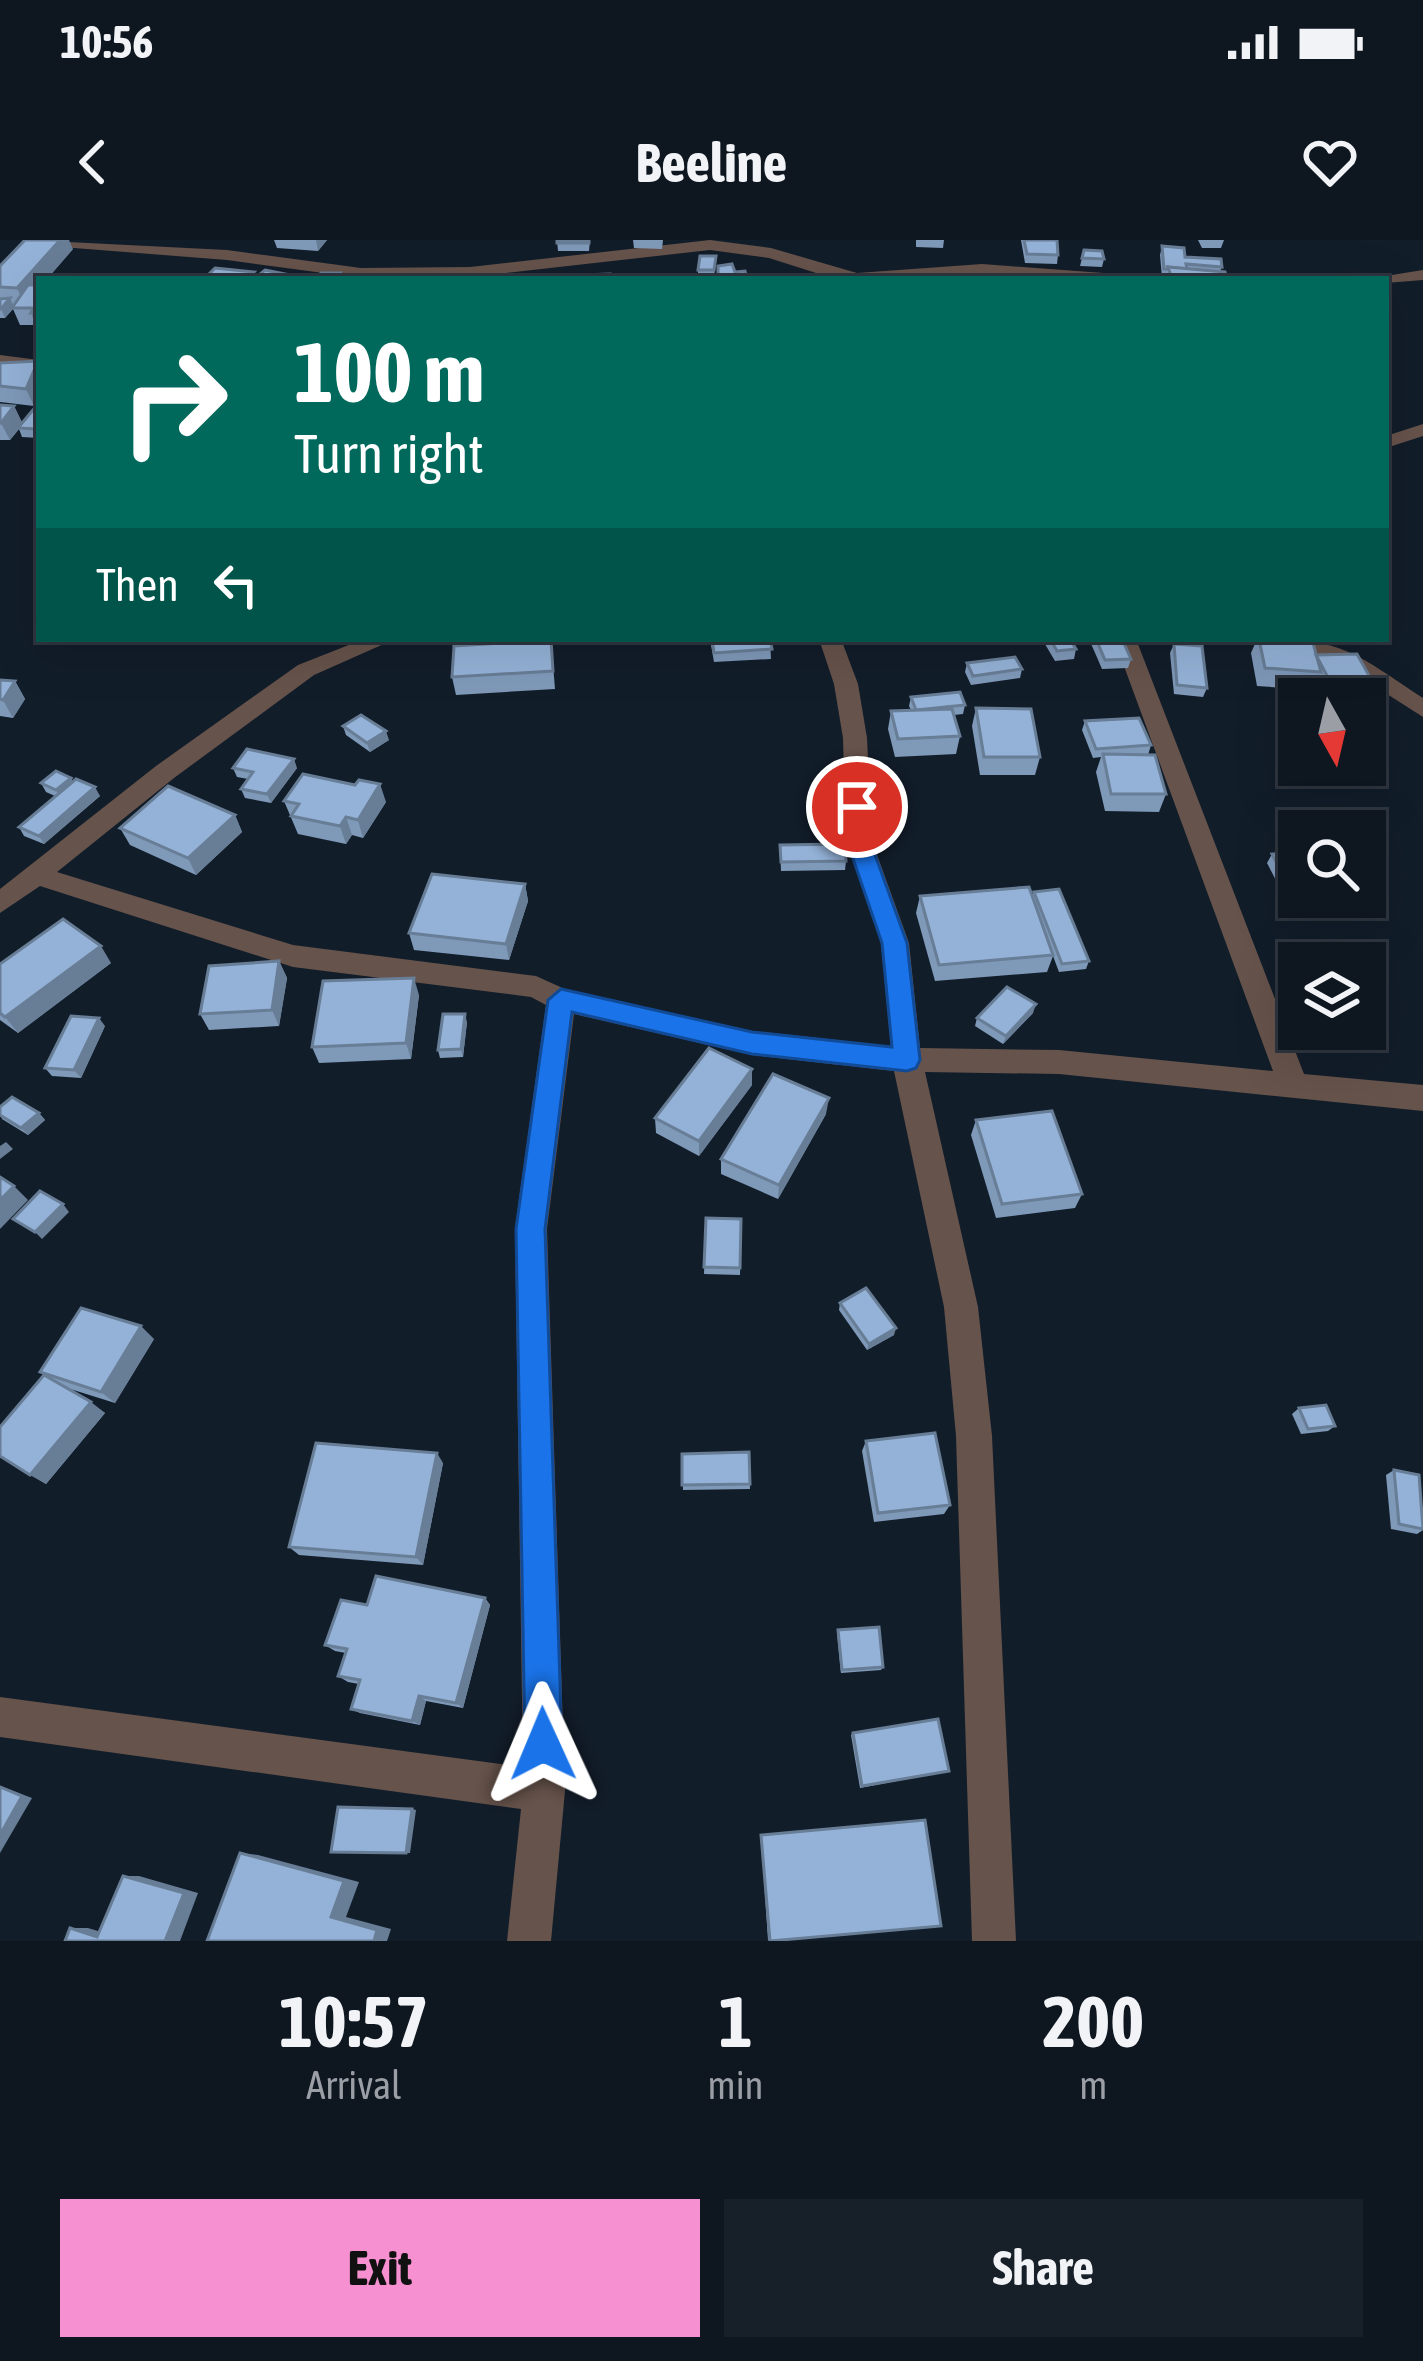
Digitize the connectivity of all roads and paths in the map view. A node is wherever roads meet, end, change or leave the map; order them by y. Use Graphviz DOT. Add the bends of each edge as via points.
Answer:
graph roads {
  1 [pos="36,240"];
  2 [pos="540,240"];
  3 [pos="527,272"];
  4 [pos="1423,274"];
  5 [pos="842,276"];
  6 [pos="878,276"];
  7 [pos="1076,276"];
  8 [pos="1389,278"];
  9 [pos="0,360"];
  10 [pos="36,365"];
  11 [pos="1423,430"];
  12 [pos="1389,441"];
  13 [pos="376,642"];
  14 [pos="831,642"];
  15 [pos="1126,642"];
  16 [pos="1287,642"];
  17 [pos="1423,709"];
  18 [pos="36,875"];
  19 [pos="0,903"];
  20 [pos="561,1000"];
  21 [pos="907,1060"];
  22 [pos="1292,1085"];
  23 [pos="1423,1098"];
  24 [pos="0,1717"];
  25 [pos="544,1790"];
  26 [pos="529,1941"];
  27 [pos="994,1941"];
  1 -- 3 [label="street" via="341,272"];
  2 -- 3 [label="street"];
  3 -- 5 [label="street" via="710,245 771,253"];
  4 -- 8 [label="street"];
  6 -- 7 [label="street" via="982,269"];
  9 -- 10 [label="street"];
  11 -- 12 [label="street"];
  13 -- 18 [label="street" via="306,670"];
  14 -- 21 [label="street" via="855,738 859,841 895,943"];
  15 -- 22 [label="street"];
  16 -- 17 [label="street" via="1336,651"];
  18 -- 19 [label="street"];
  18 -- 20 [label="street" via="293,956 536,987"];
  20 -- 21 [label="street" via="752,1043"];
  20 -- 25 [label="street" via="531,1229"];
  21 -- 22 [label="street" via="1059,1062"];
  21 -- 27 [label="street" via="961,1307 972,1415"];
  22 -- 23 [label="street"];
  24 -- 25 [label="street"];
  25 -- 26 [label="street"];
}
